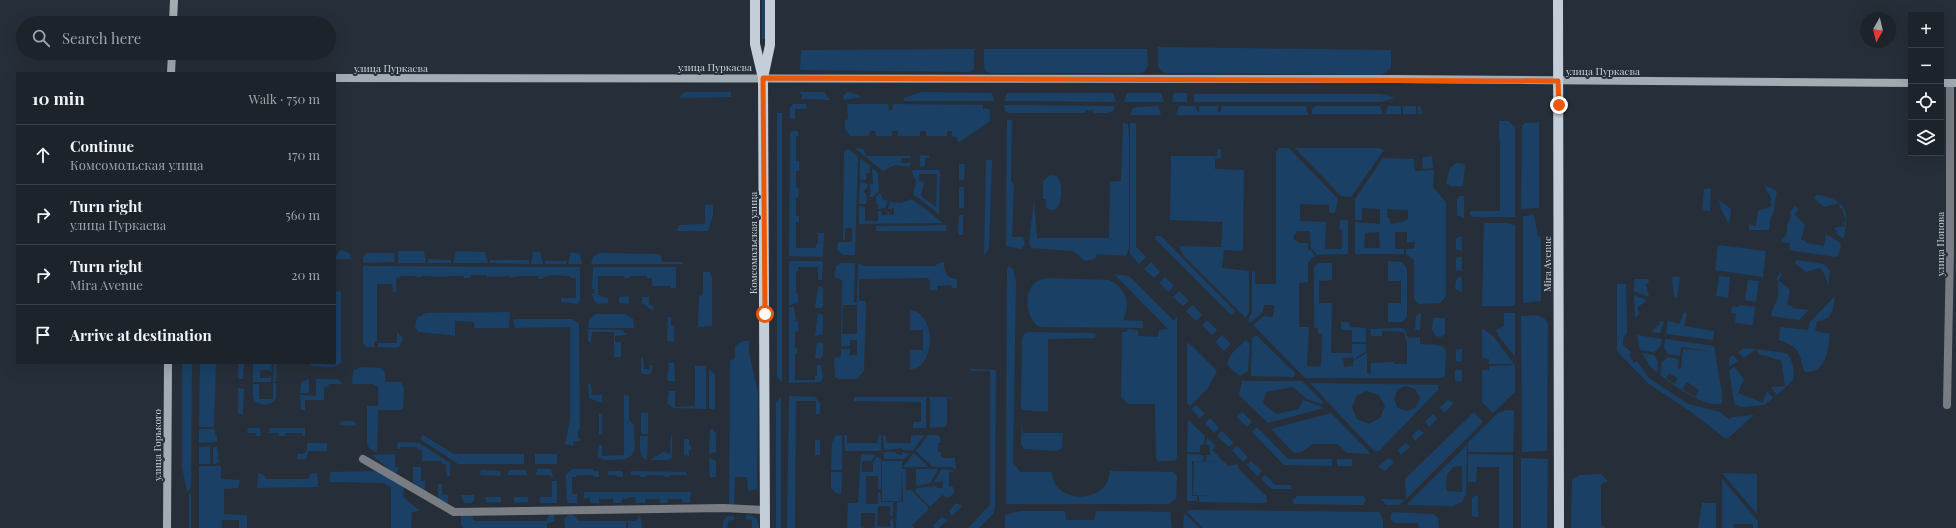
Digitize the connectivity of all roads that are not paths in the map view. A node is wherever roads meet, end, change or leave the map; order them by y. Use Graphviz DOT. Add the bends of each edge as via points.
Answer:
graph roads {
  1 [pos="174,0"];
  2 [pos="755,0"];
  3 [pos="770,0"];
  4 [pos="1558,0"];
  5 [pos="173,16"];
  6 [pos="172,60"];
  7 [pos="171,72"];
  8 [pos="336,78"];
  9 [pos="763,78"];
  10 [pos="1558,81"];
  11 [pos="1908,83"];
  12 [pos="1953,83"];
  13 [pos="168,364"];
  14 [pos="1947,405"];
  15 [pos="363,459"];
  16 [pos="765,510"];
  17 [pos="167,528"];
  18 [pos="765,528"];
  19 [pos="1559,528"];
  1 -- 5 [label="main road"];
  2 -- 9 [label="main road, Комсомольская улица" via="755,44"];
  3 -- 9 [label="main road, Комсомольская улица" via="770,45"];
  4 -- 10 [label="main road, Mira Avenue"];
  6 -- 7 [label="main road"];
  8 -- 9 [label="main road, улица Пуркаева"];
  9 -- 10 [label="main road, улица Пуркаева"];
  9 -- 16 [label="main road, Комсомольская улица"];
  10 -- 11 [label="main road, улица Пуркаева"];
  10 -- 19 [label="main road, Mira Avenue"];
  12 -- 14 [label="street, улица Попова"];
  13 -- 17 [label="main road, улица Горького"];
  15 -- 16 [label="street" via="454,512 724,508"];
  16 -- 18 [label="main road, Комсомольская улица"];
}
